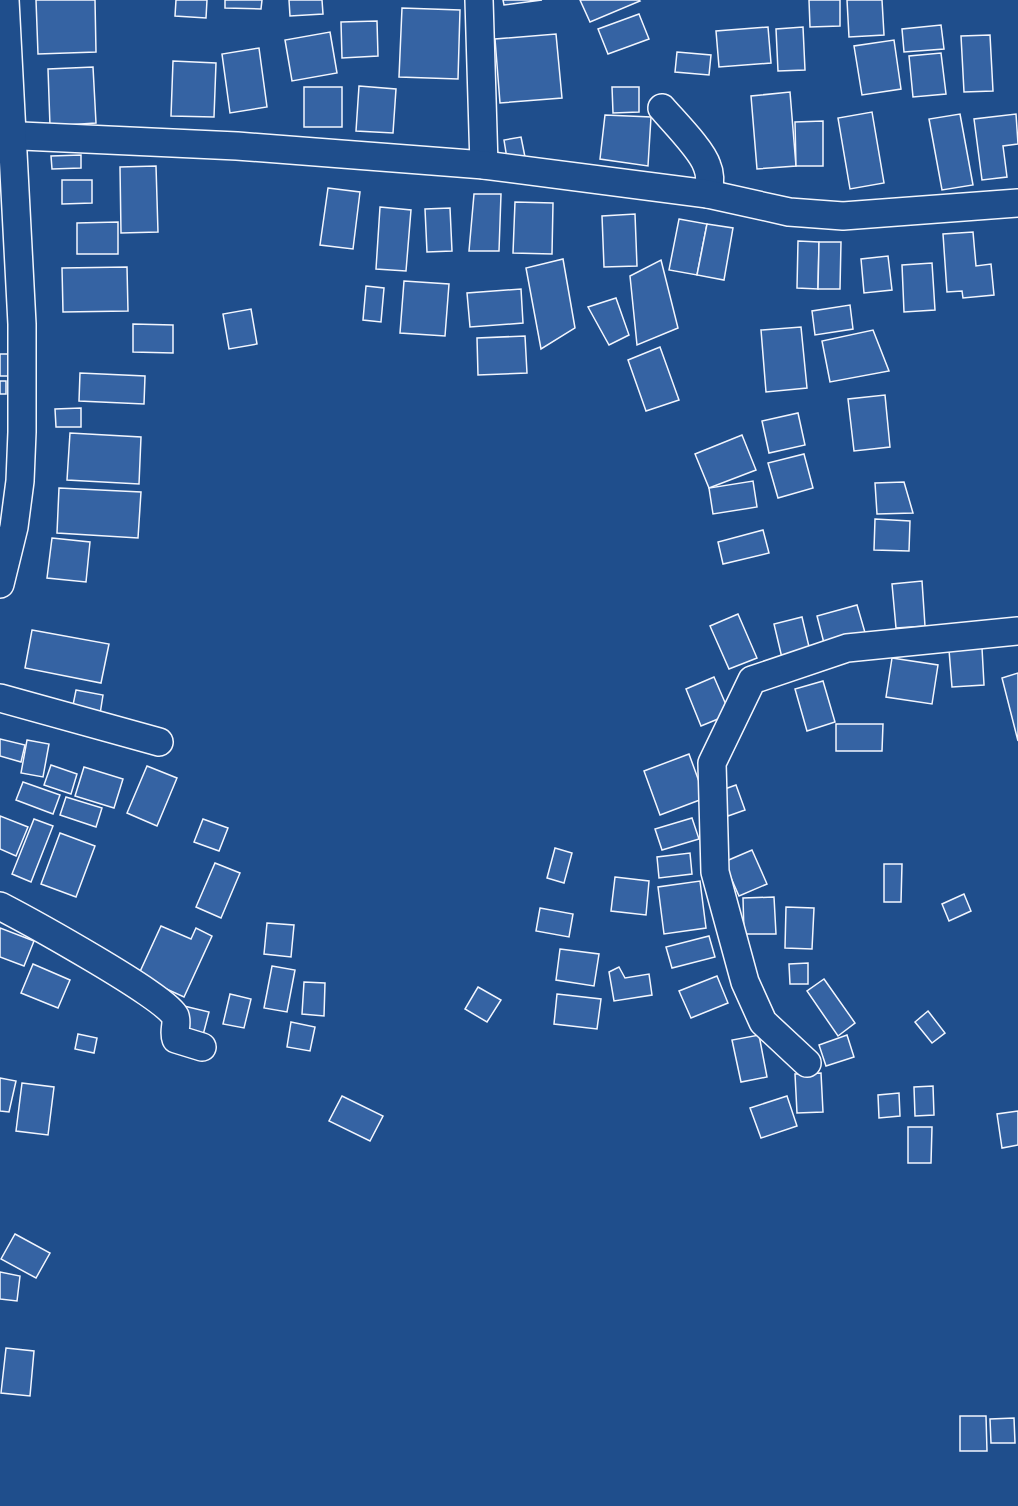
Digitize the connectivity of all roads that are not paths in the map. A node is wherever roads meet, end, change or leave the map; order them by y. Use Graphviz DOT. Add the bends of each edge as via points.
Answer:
graph roads {
  1 [pos="5,0"];
  2 [pos="479,0"];
  3 [pos="662,108"];
  4 [pos="6,136"];
  5 [pos="484,165"];
  6 [pos="708,194"];
  7 [pos="1018,203"];
  8 [pos="0,584"];
  9 [pos="1018,631"];
  10 [pos="0,698"];
  11 [pos="159,742"];
  12 [pos="0,906"];
  13 [pos="202,1047"];
  14 [pos="807,1063"];
  1 -- 4 [label="street"];
  2 -- 5 [label="street"];
  3 -- 6 [label="street" via="702,155 709,174"];
  4 -- 5 [label="street" via="237,146"];
  4 -- 8 [label="street" via="22,324 22,432 14,527"];
  5 -- 6 [label="street"];
  6 -- 7 [label="street" via="789,212 843,216"];
  9 -- 14 [label="street" via="847,648 752,680 712,763 715,872 745,982 763,1022"];
  10 -- 11 [label="street"];
  12 -- 13 [label="street" via="157,1000 174,1014 176,1039"];
}
